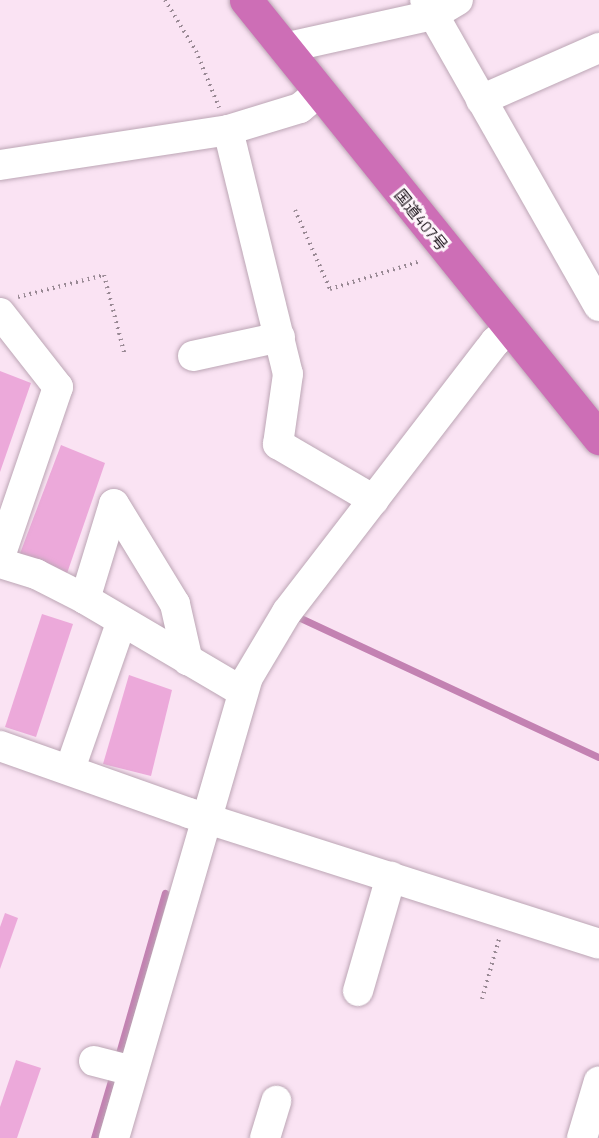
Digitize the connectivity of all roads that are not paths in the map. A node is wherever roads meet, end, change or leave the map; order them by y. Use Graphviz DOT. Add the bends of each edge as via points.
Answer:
graph roads {
  1 [pos="246,0"];
  2 [pos="458,0"];
  3 [pos="429,8"];
  4 [pos="284,48"];
  5 [pos="599,48"];
  6 [pos="319,92"];
  7 [pos="481,100"];
  8 [pos="228,130"];
  9 [pos="0,165"];
  10 [pos="6,306"];
  11 [pos="599,306"];
  12 [pos="510,328"];
  13 [pos="280,337"];
  14 [pos="193,356"];
  15 [pos="599,438"];
  16 [pos="374,500"];
  17 [pos="0,556"];
  18 [pos="0,563"];
  19 [pos="85,599"];
  20 [pos="121,623"];
  21 [pos="188,661"];
  22 [pos="243,692"];
  23 [pos="0,746"];
  24 [pos="70,769"];
  25 [pos="205,818"];
  26 [pos="391,877"];
  27 [pos="599,944"];
  28 [pos="358,991"];
  29 [pos="94,1061"];
  30 [pos="133,1071"];
  31 [pos="599,1081"];
  32 [pos="276,1101"];
  33 [pos="114,1138"];
  34 [pos="265,1138"];
  35 [pos="582,1138"];
  1 -- 4 [label="highway, 国道407号"];
  2 -- 3 [label="street"];
  3 -- 4 [label="street"];
  3 -- 7 [label="street"];
  4 -- 6 [label="highway, 国道407号"];
  5 -- 7 [label="street"];
  6 -- 8 [label="street" via="300,108"];
  6 -- 12 [label="highway, 国道407号"];
  7 -- 11 [label="street"];
  8 -- 9 [label="street"];
  8 -- 13 [label="street"];
  10 -- 17 [label="street" via="58,387"];
  12 -- 15 [label="highway, 国道407号"];
  12 -- 16 [label="street"];
  13 -- 14 [label="street"];
  13 -- 16 [label="street" via="288,374 278,444"];
  16 -- 22 [label="street" via="288,612"];
  18 -- 19 [label="street" via="36,574"];
  19 -- 20 [label="street"];
  19 -- 21 [label="street" via="114,504 175,604"];
  20 -- 21 [label="street"];
  20 -- 24 [label="street"];
  21 -- 22 [label="street"];
  22 -- 25 [label="street"];
  23 -- 24 [label="street"];
  24 -- 25 [label="street"];
  25 -- 26 [label="street"];
  25 -- 30 [label="street"];
  26 -- 27 [label="street"];
  26 -- 28 [label="street"];
  29 -- 30 [label="street"];
  30 -- 33 [label="street"];
  31 -- 35 [label="street"];
  32 -- 34 [label="street"];
}
